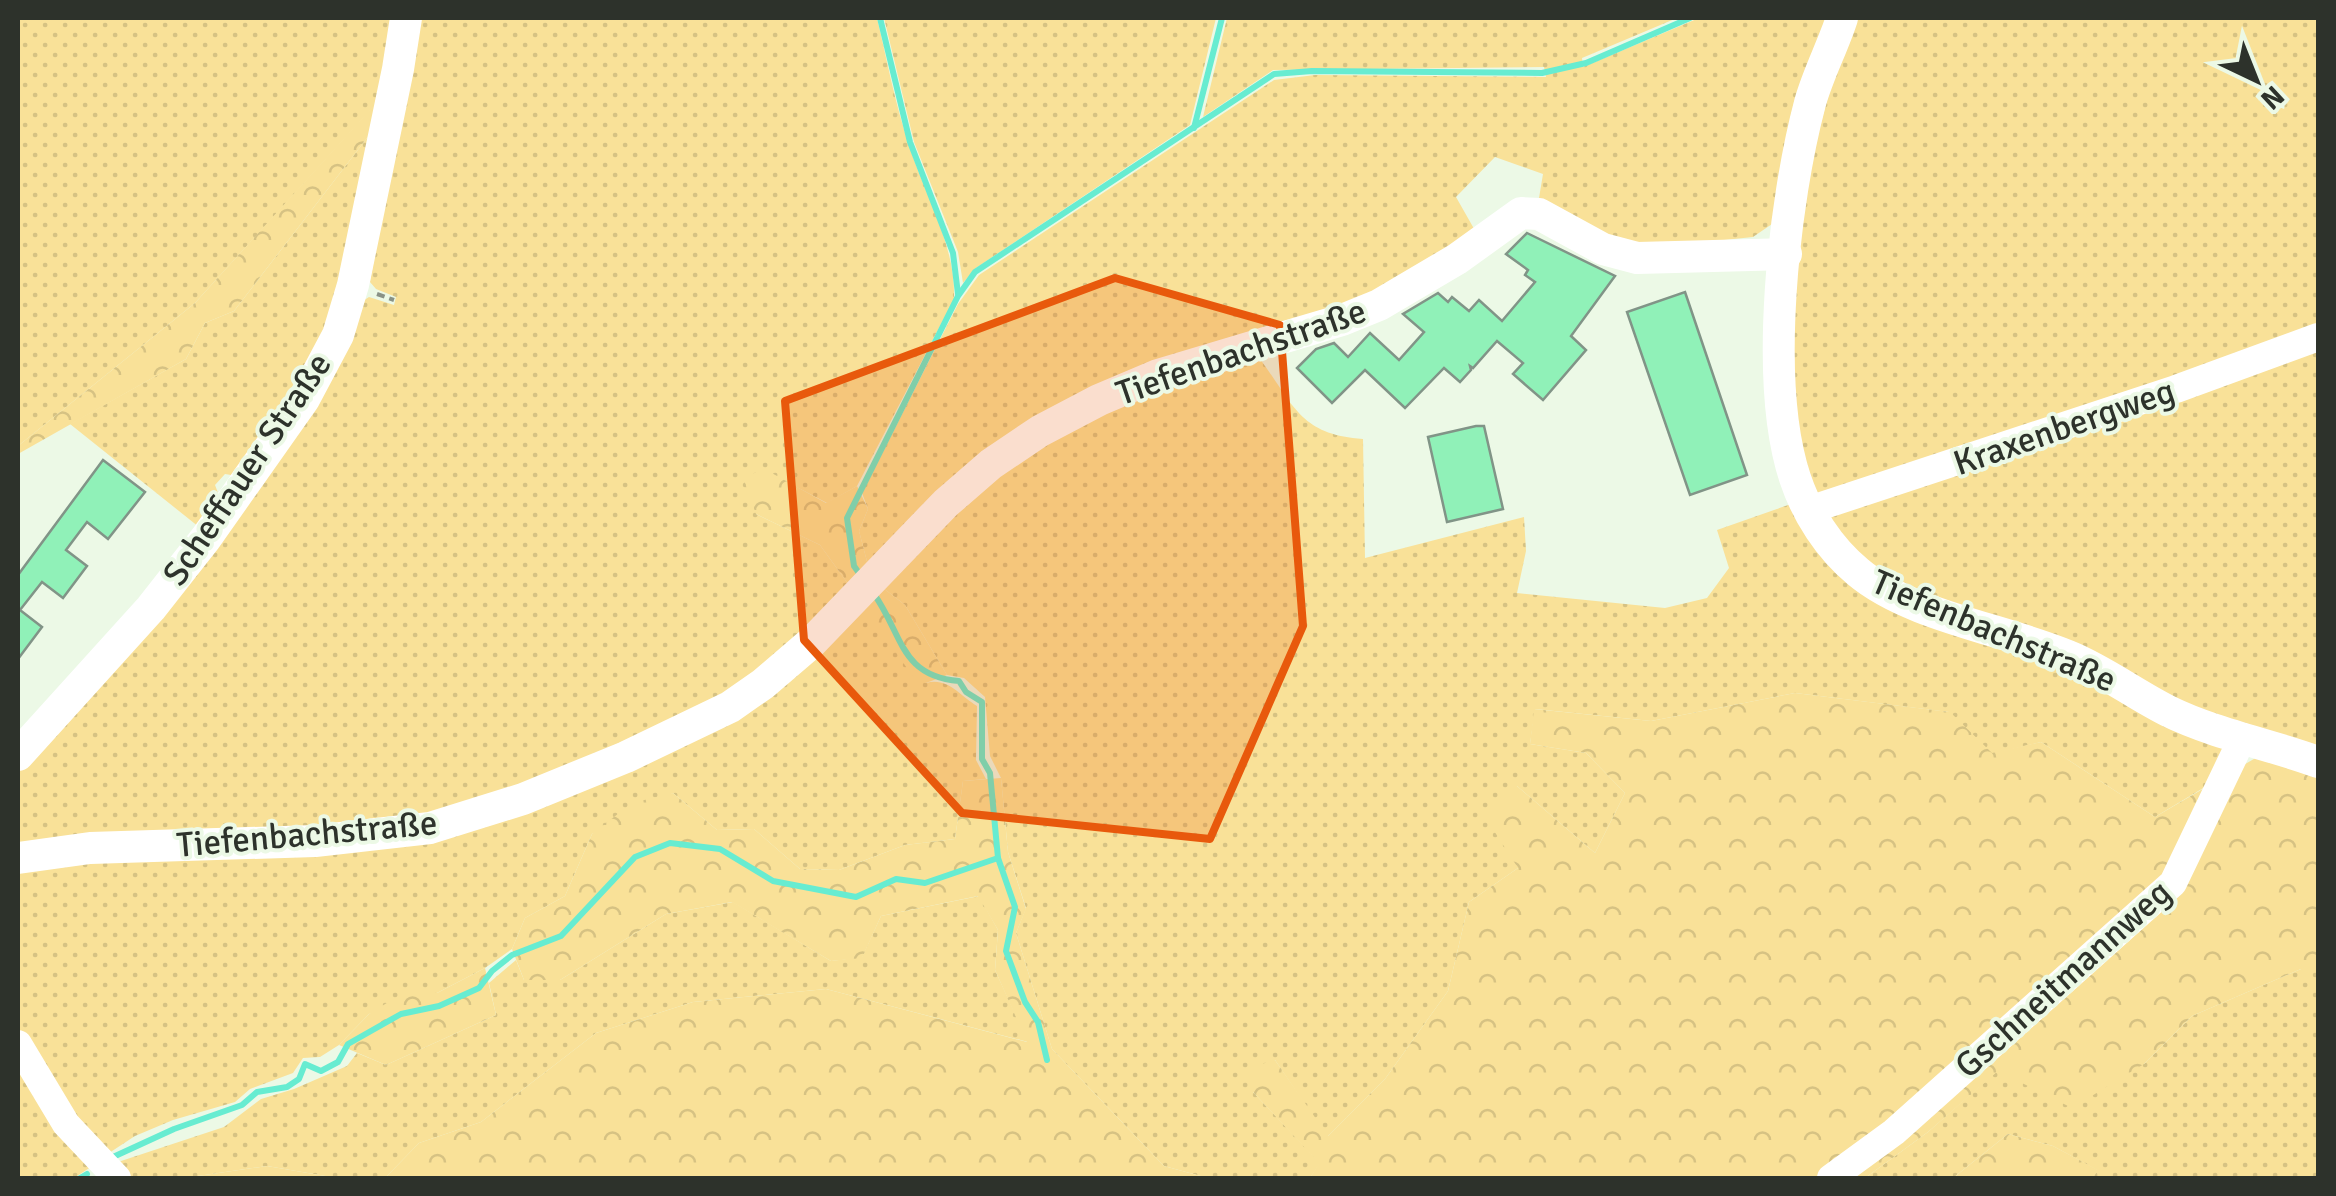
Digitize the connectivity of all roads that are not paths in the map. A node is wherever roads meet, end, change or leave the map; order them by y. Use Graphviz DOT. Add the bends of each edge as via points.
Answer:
graph roads {
  1 [pos="406,18"];
  2 [pos="1842,18"];
  3 [pos="1786,254"];
  4 [pos="2318,337"];
  5 [pos="1808,510"];
  6 [pos="2243,738"];
  7 [pos="18,755"];
  8 [pos="2318,762"];
  9 [pos="18,858"];
  10 [pos="18,1044"];
  11 [pos="117,1178"];
  12 [pos="1830,1178"];
  1 -- 7 [label="street, Scheffauer Straße" via="354,285 338,335 304,398 206,538"];
  2 -- 3 [label="street" via="1803,131"];
  3 -- 5 [label="street, Tiefenbachstraße" via="1779,368 1794,476"];
  3 -- 9 [label="street, Tiefenbachstraße" via="1637,258 1603,249 1538,214 1521,213 1379,305 1158,375 1040,431 946,503 763,684 626,758 430,828"];
  4 -- 5 [label="street, Kraxenbergweg"];
  5 -- 6 [label="street, Tiefenbachstraße" via="1859,573 1898,598 2070,656 2171,713"];
  6 -- 8 [label="street, Tiefenbachstraße"];
  6 -- 12 [label="street, Gschneitmannweg" via="2173,884 1894,1132"];
  10 -- 11 [label="street" via="66,1124"];
}
